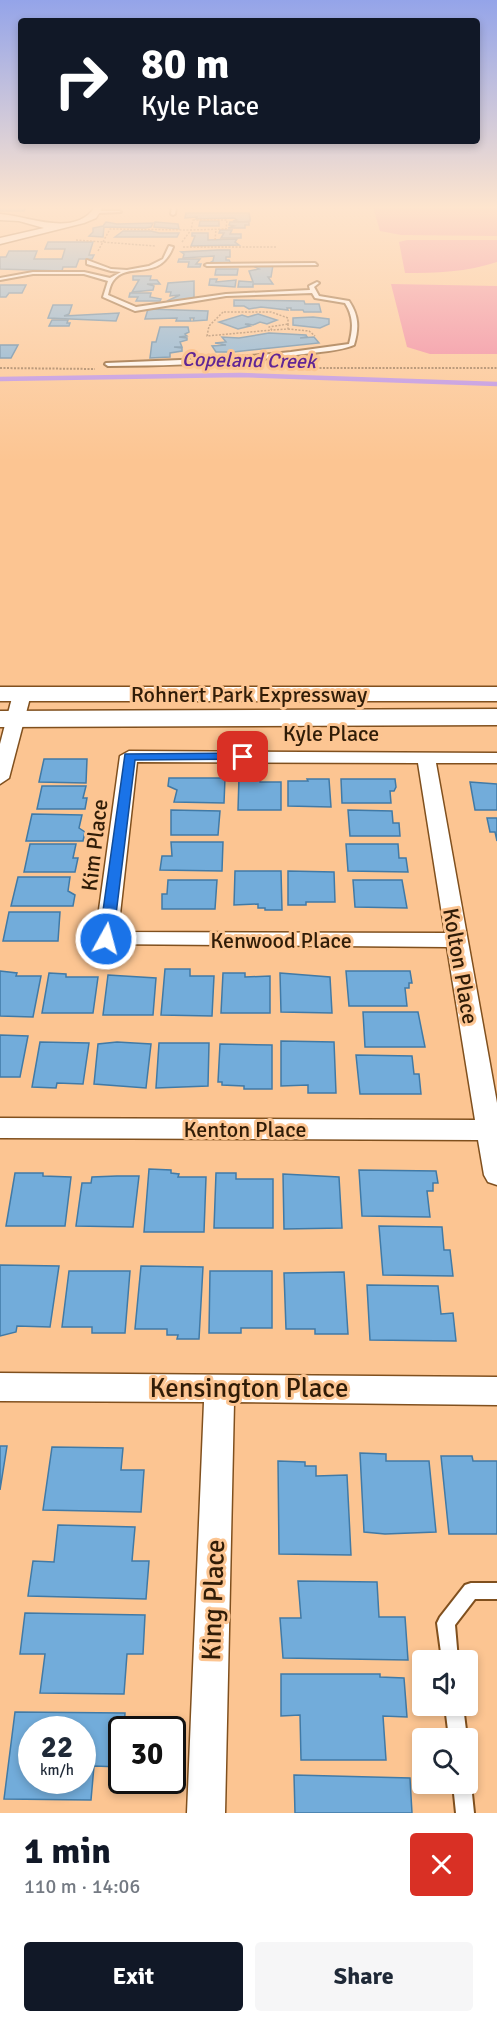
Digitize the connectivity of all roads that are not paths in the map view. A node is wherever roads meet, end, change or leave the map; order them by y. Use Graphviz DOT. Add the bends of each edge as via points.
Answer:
graph roads {
  1 [pos="313,291"];
  2 [pos="107,292"];
  3 [pos="300,292"];
  4 [pos="108,364"];
  5 [pos="11,694"];
  6 [pos="497,694"];
  7 [pos="497,717"];
  8 [pos="8,719"];
  9 [pos="129,756"];
  10 [pos="426,757"];
  11 [pos="497,758"];
  12 [pos="0,778"];
  13 [pos="106,939"];
  14 [pos="457,940"];
  15 [pos="0,1128"];
  16 [pos="489,1130"];
  17 [pos="497,1175"];
  18 [pos="0,1387"];
  19 [pos="219,1388"];
  20 [pos="497,1391"];
  21 [pos="497,1591"];
  22 [pos="449,1650"];
  23 [pos="463,1794"];
  24 [pos="206,1813"];
  25 [pos="465,1813"];
  1 -- 4 [label="lane" via="317,297 348,302 356,328 351,345 161,364"];
  2 -- 3 [label="lane" via="105,296 129,309 226,295"];
  5 -- 6 [label="main road, Rohnert Park Expressway"];
  5 -- 8 [label="street"];
  7 -- 8 [label="main road, Rohnert Park Expressway"];
  8 -- 12 [label="street"];
  9 -- 10 [label="street, Kyle Place"];
  9 -- 13 [label="street, Kim Place"];
  10 -- 11 [label="street, Kyle Place"];
  10 -- 14 [label="street, Kolton Place"];
  13 -- 14 [label="street, Kenwood Place"];
  14 -- 16 [label="street, Kolton Place"];
  15 -- 16 [label="street, Kenton Place"];
  16 -- 17 [label="street, Kolton Place"];
  18 -- 19 [label="street, Kensington Place"];
  19 -- 20 [label="street, Kensington Place"];
  19 -- 24 [label="street, King Place"];
  21 -- 22 [label="lane" via="471,1591 446,1623"];
  23 -- 25 [label="lane"];
}
